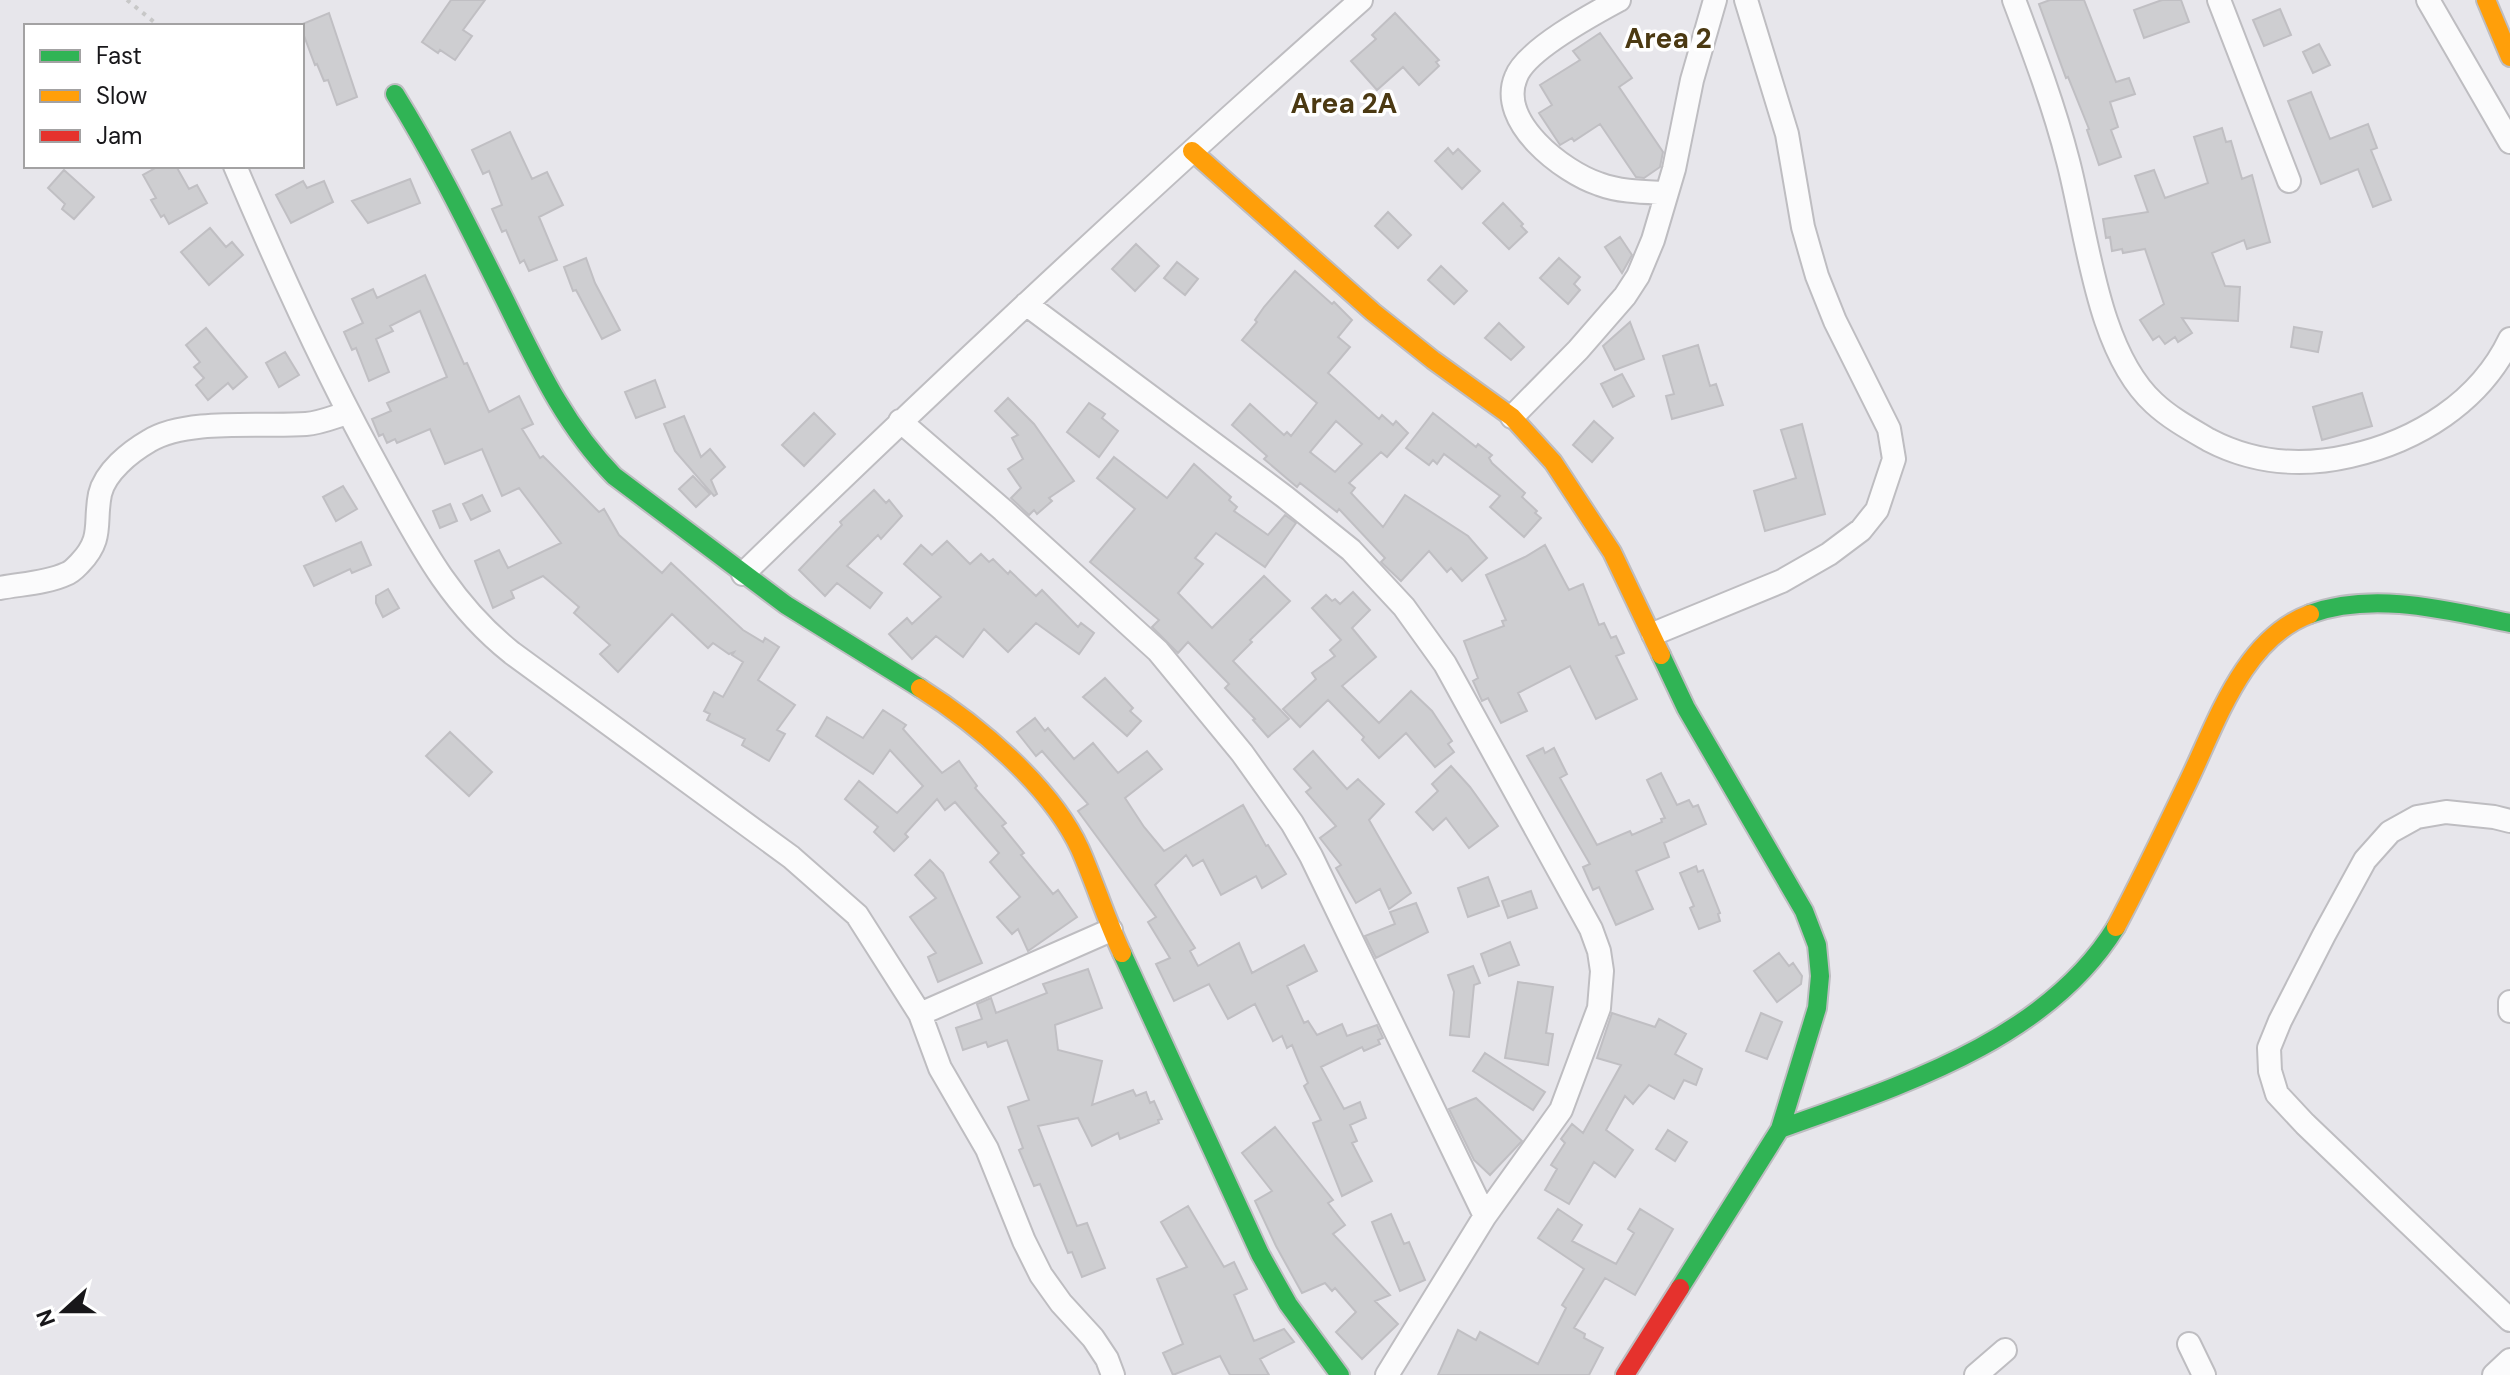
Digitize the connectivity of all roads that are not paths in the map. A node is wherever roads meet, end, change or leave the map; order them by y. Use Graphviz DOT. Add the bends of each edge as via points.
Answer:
graph roads {
  1 [pos="1361,0"];
  2 [pos="1619,0"];
  3 [pos="1715,0"];
  4 [pos="1746,0"];
  5 [pos="2014,0"];
  6 [pos="2219,0"];
  7 [pos="2428,0"];
  8 [pos="2486,0"];
  9 [pos="2502,22"];
  10 [pos="2510,57"];
  11 [pos="395,94"];
  12 [pos="2510,142"];
  13 [pos="1192,151"];
  14 [pos="236,168"];
  15 [pos="2289,181"];
  16 [pos="1666,193"];
  17 [pos="1026,304"];
  18 [pos="2510,339"];
  19 [pos="347,413"];
  20 [pos="1512,417"];
  21 [pos="900,421"];
  22 [pos="743,574"];
  23 [pos="0,588"];
  24 [pos="2510,623"];
  25 [pos="1653,634"];
  26 [pos="2510,821"];
  27 [pos="1111,930"];
  28 [pos="2510,1002"];
  29 [pos="2510,1011"];
  30 [pos="920,1014"];
  31 [pos="1780,1129"];
  32 [pos="1485,1216"];
  33 [pos="2510,1320"];
  34 [pos="2189,1344"];
  35 [pos="2005,1350"];
  36 [pos="2510,1360"];
  37 [pos="1113,1375"];
  38 [pos="1340,1375"];
  39 [pos="1387,1375"];
  40 [pos="1625,1375"];
  41 [pos="1976,1375"];
  42 [pos="2204,1375"];
  43 [pos="2494,1375"];
  1 -- 13 [label="street"];
  2 -- 16 [label="street" via="1527,61 1516,76 1516,113 1533,139 1586,179 1626,191"];
  3 -- 16 [label="street"];
  4 -- 25 [label="street" via="1787,134 1817,276 1889,429 1894,459 1877,510 1829,554 1782,581"];
  5 -- 18 [label="street" via="2068,159 2106,322 2152,402 2188,428 2229,450 2274,461 2322,463 2367,452 2420,431 2463,403 2500,360"];
  6 -- 15 [label="street"];
  7 -- 12 [label="street"];
  8 -- 9 [label="street"];
  9 -- 10 [label="street"];
  11 -- 22 [label="street" via="435,159 574,434 614,476"];
  13 -- 17 [label="street"];
  13 -- 20 [label="street" via="1373,312"];
  14 -- 19 [label="street"];
  16 -- 20 [label="street" via="1653,240 1625,296"];
  17 -- 21 [label="street"];
  17 -- 32 [label="street" via="1307,514 1351,550 1404,607 1445,664 1591,929 1602,971 1599,1008 1561,1110"];
  19 -- 23 [label="street" via="310,424 179,430 151,439 108,477 100,493 97,537 77,566 59,577"];
  19 -- 30 [label="street" via="440,576 483,630 841,899 857,915"];
  20 -- 25 [label="street" via="1585,506"];
  21 -- 22 [label="street"];
  21 -- 32 [label="street" via="1158,651 1242,753 1311,856"];
  22 -- 27 [label="street" via="934,697 1029,778 1079,847"];
  24 -- 31 [label="street" via="2359,604 2296,619 2261,647 2239,678 2118,924 2091,962 2052,1000 1999,1035 1924,1074"];
  25 -- 31 [label="street" via="1686,708 1804,911 1817,945 1817,1008"];
  26 -- 33 [label="street" via="2446,812 2417,817 2390,832 2365,860 2269,1048 2277,1094"];
  27 -- 30 [label="street"];
  27 -- 38 [label="street" via="1260,1254 1288,1304"];
  28 -- 29 [label="street"];
  30 -- 37 [label="street" via="940,1068 987,1149 1041,1275 1093,1338"];
  31 -- 40 [label="street"];
  32 -- 39 [label="street"];
  34 -- 42 [label="street"];
  35 -- 41 [label="street"];
  36 -- 43 [label="street"];
}
